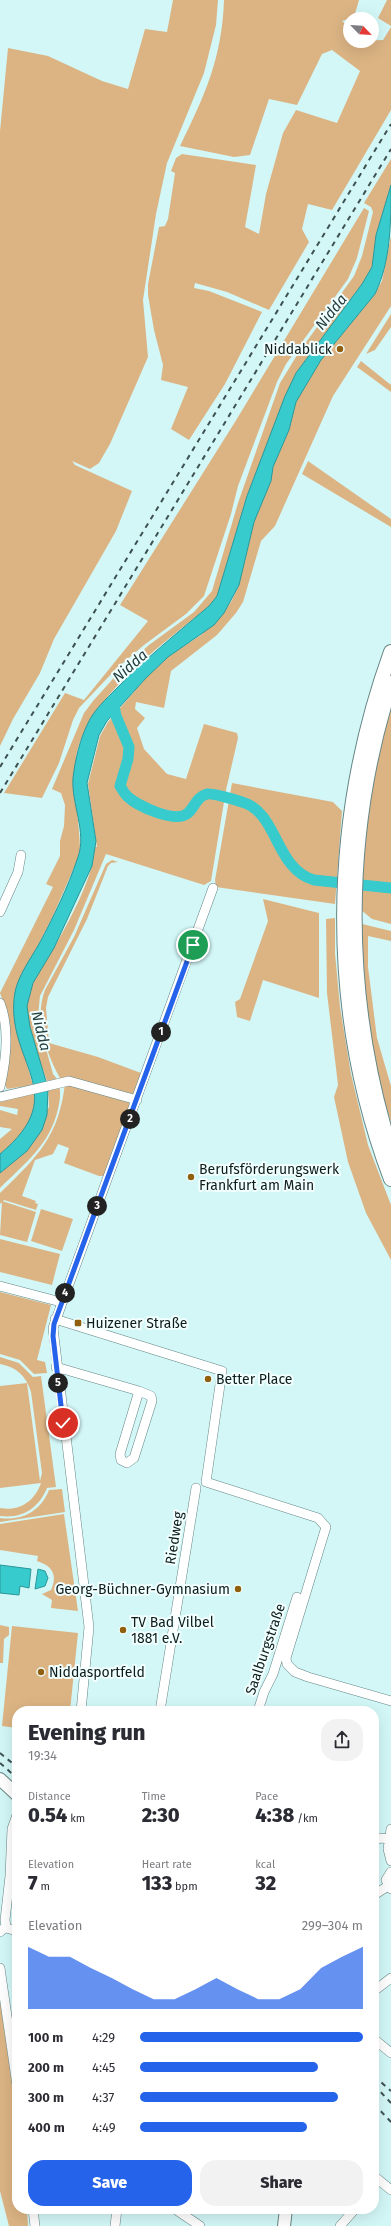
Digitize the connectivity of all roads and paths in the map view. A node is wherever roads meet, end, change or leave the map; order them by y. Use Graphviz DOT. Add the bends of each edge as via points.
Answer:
graph roads {
  1 [pos="391,652"];
  2 [pos="391,683"];
  3 [pos="21,855"];
  4 [pos="350,885"];
  5 [pos="212,888"];
  6 [pos="0,912"];
  7 [pos="0,1003"];
  8 [pos="0,1088"];
  9 [pos="0,1096"];
  10 [pos="137,1100"];
  11 [pos="391,1151"];
  12 [pos="391,1179"];
  13 [pos="0,1286"];
  14 [pos="62,1302"];
  15 [pos="55,1319"];
  16 [pos="56,1367"];
  17 [pos="139,1391"];
  18 [pos="196,1488"];
  19 [pos="297,1597"];
  20 [pos="391,1701"];
  21 [pos="81,1706"];
  22 [pos="161,1706"];
  23 [pos="260,1706"];
  24 [pos="0,1779"];
  25 [pos="12,1790"];
  26 [pos="12,1829"];
  27 [pos="391,1829"];
  28 [pos="379,1838"];
  29 [pos="389,1839"];
  30 [pos="391,1861"];
  31 [pos="391,1872"];
  32 [pos="390,1888"];
  33 [pos="379,1893"];
  34 [pos="2,1927"];
  35 [pos="12,1930"];
  36 [pos="0,1968"];
  37 [pos="391,1978"];
  38 [pos="379,1987"];
  39 [pos="379,2043"];
  40 [pos="12,2051"];
  41 [pos="391,2053"];
  42 [pos="379,2183"];
  43 [pos="391,2190"];
  44 [pos="34,2214"];
  45 [pos="116,2214"];
  46 [pos="182,2214"];
  47 [pos="285,2214"];
  48 [pos="351,2214"];
  49 [pos="35,2226"];
  50 [pos="114,2226"];
  51 [pos="200,2226"];
  52 [pos="284,2226"];
  53 [pos="340,2226"];
  1 -- 4 [label="highway" via="373,707 351,810"];
  2 -- 4 [label="highway" via="367,779"];
  3 -- 6 [label="street" via="18,872"];
  4 -- 11 [label="highway" via="361,1017 374,1090"];
  4 -- 12 [label="highway" via="344,938 351,1022 370,1116"];
  5 -- 10 [label="street"];
  7 -- 8 [label="street" via="6,1043"];
  9 -- 10 [label="street" via="56,1083 73,1082"];
  10 -- 14 [label="street"];
  13 -- 14 [label="street"];
  14 -- 15 [label="street"];
  15 -- 16 [label="street" via="53,1336"];
  15 -- 20 [label="street" via="222,1371 206,1482 318,1518 326,1527 286,1658 287,1664 295,1672 308,1677"];
  16 -- 17 [label="street"];
  16 -- 21 [label="street" via="89,1627"];
  17 -- 17 [label="street" via="120,1454 121,1460 127,1463 134,1458 152,1398"];
  18 -- 22 [label="street, Riedweg"];
  19 -- 23 [label="street, Saalburgstraße" via="274,1674"];
  24 -- 25 [label="main road"];
  26 -- 34 [label="street" via="10,1876"];
  27 -- 29 [label="street"];
  28 -- 29 [label="street"];
  29 -- 30 [label="street"];
  31 -- 32 [label="street" via="387,1877"];
  32 -- 33 [label="street"];
  34 -- 35 [label="street"];
  36 -- 40 [label="street"];
  37 -- 38 [label="street"];
  39 -- 41 [label="street"];
  42 -- 43 [label="street"];
  44 -- 49 [label="street"];
  45 -- 50 [label="street"];
  46 -- 51 [label="street"];
  47 -- 52 [label="main road"];
  48 -- 53 [label="street"];
}
